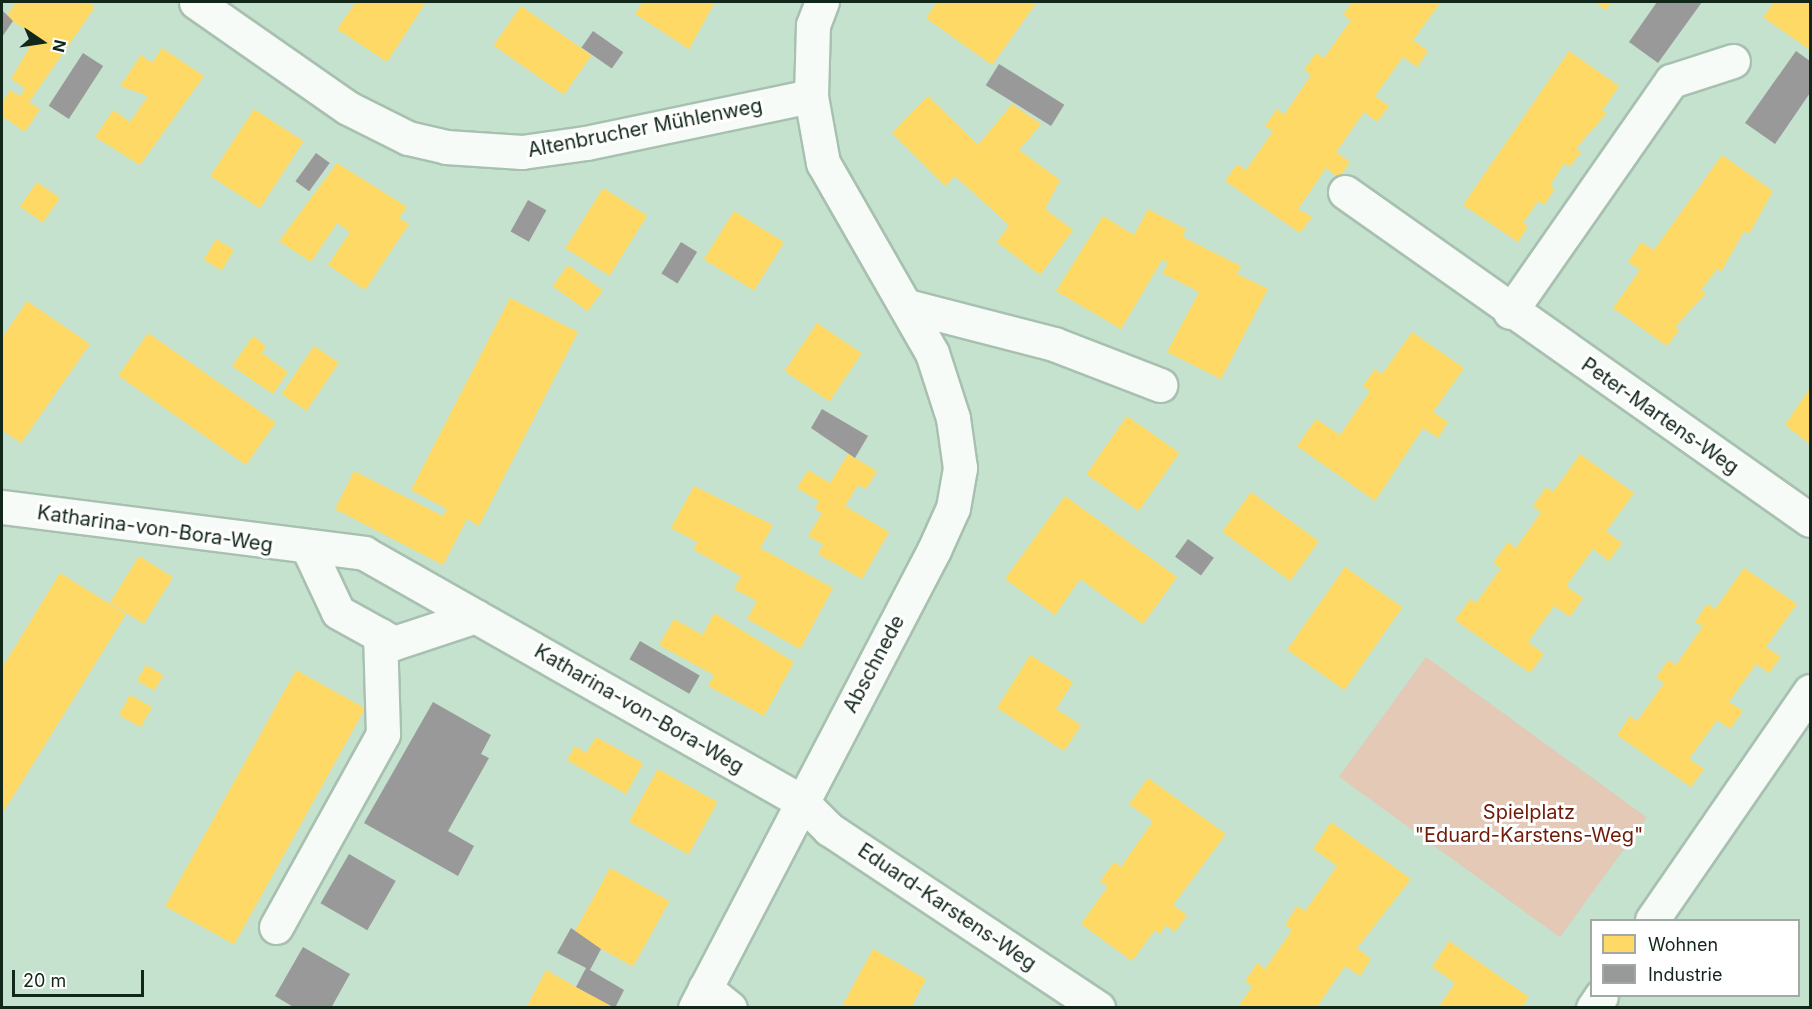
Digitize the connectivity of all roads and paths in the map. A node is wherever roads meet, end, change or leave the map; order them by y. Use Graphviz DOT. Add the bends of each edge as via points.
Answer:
graph roads {
  1 [pos="196,2"];
  2 [pos="822,2"];
  3 [pos="1733,60"];
  4 [pos="811,96"];
  5 [pos="1345,192"];
  6 [pos="907,306"];
  7 [pos="1510,312"];
  8 [pos="1160,385"];
  9 [pos="2,507"];
  10 [pos="1810,520"];
  11 [pos="309,550"];
  12 [pos="476,616"];
  13 [pos="380,635"];
  14 [pos="1810,691"];
  15 [pos="801,801"];
  16 [pos="1653,919"];
  17 [pos="276,927"];
  18 [pos="700,998"];
  19 [pos="730,1008"];
  20 [pos="1098,1008"];
  1 -- 4 [label="street, Altenbrucher Mühlenweg" via="348,108 408,138 446,147 522,152 586,143"];
  2 -- 4 [label="street, Abschnede" via="813,25"];
  3 -- 7 [label="street" via="1671,81"];
  4 -- 6 [label="street, Abschnede" via="823,164"];
  5 -- 7 [label="street, Peter-Martens-Weg"];
  6 -- 8 [label="street" via="1054,344"];
  6 -- 15 [label="street, Abschnede" via="932,354 953,418 960,468 953,508"];
  7 -- 10 [label="street, Peter-Martens-Weg"];
  9 -- 11 [label="street, Katharina-von-Bora-Weg"];
  11 -- 12 [label="street, Katharina-von-Bora-Weg" via="364,553"];
  11 -- 13 [label="street" via="338,612"];
  12 -- 13 [label="street" via="394,643"];
  12 -- 15 [label="street, Katharina-von-Bora-Weg"];
  13 -- 17 [label="street" via="382,734"];
  14 -- 16 [label="street"];
  15 -- 18 [label="street, Abschnede"];
  15 -- 20 [label="street, Eduard-Karstens-Weg" via="829,829"];
  18 -- 19 [label="street"];
}
